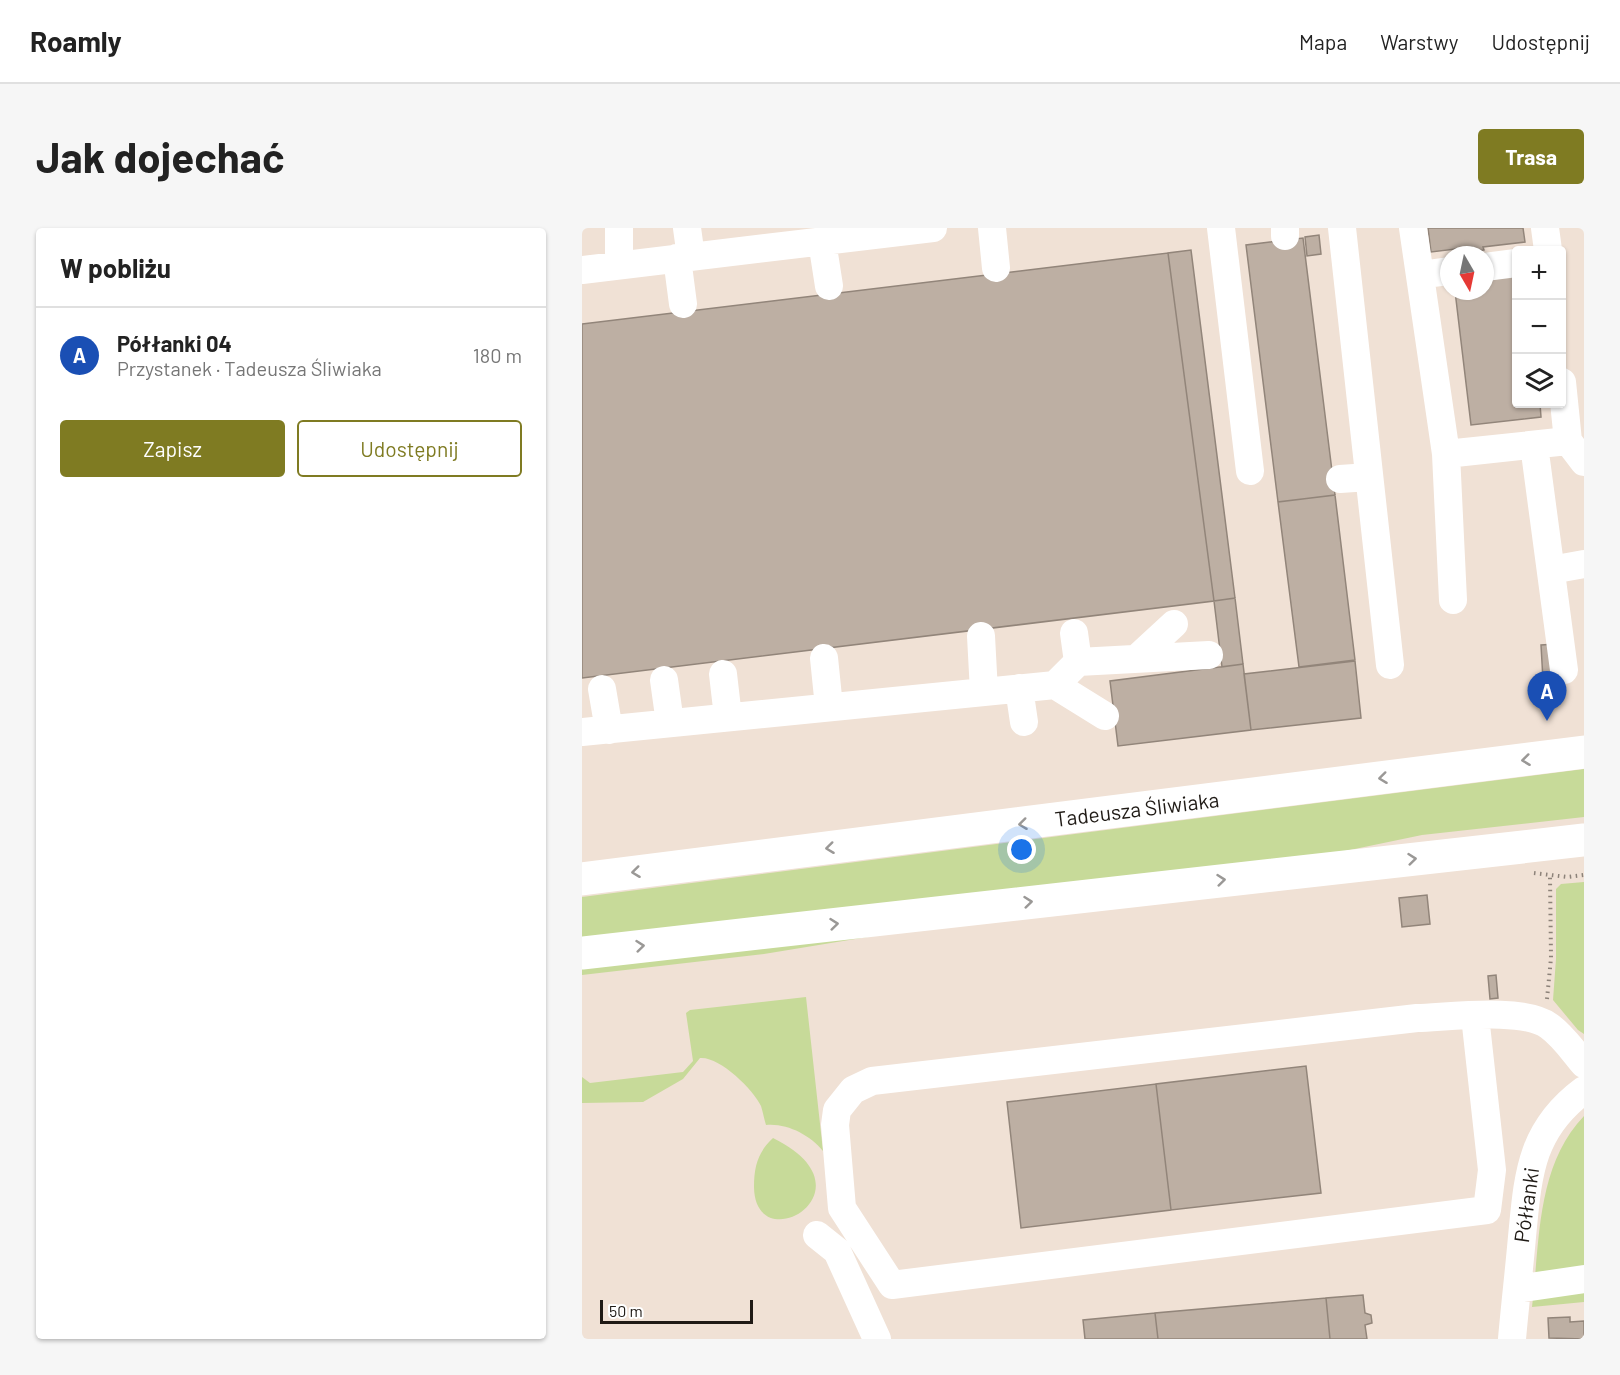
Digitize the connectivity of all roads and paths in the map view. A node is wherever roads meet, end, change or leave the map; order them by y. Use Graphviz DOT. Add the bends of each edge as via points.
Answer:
graph roads {
  1 [pos="619,228"];
  2 [pos="687,228"];
  3 [pos="933,228"];
  4 [pos="992,228"];
  5 [pos="1221,228"];
  6 [pos="1342,228"];
  7 [pos="1413,228"];
  8 [pos="1545,228"];
  9 [pos="822,241"];
  10 [pos="1547,246"];
  11 [pos="684,257"];
  12 [pos="1512,264"];
  13 [pos="619,265"];
  14 [pos="1494,266"];
  15 [pos="996,268"];
  16 [pos="582,270"];
  17 [pos="1440,273"];
  18 [pos="1420,275"];
  19 [pos="829,286"];
  20 [pos="683,304"];
  21 [pos="1566,402"];
  22 [pos="1534,445"];
  23 [pos="1576,452"];
  24 [pos="1446,454"];
  25 [pos="1250,471"];
  26 [pos="1370,477"];
  27 [pos="1340,479"];
  28 [pos="1584,564"];
  29 [pos="1551,570"];
  30 [pos="1453,600"];
  31 [pos="1174,624"];
  32 [pos="1074,633"];
  33 [pos="981,636"];
  34 [pos="1209,655"];
  35 [pos="824,658"];
  36 [pos="1136,659"];
  37 [pos="1078,663"];
  38 [pos="1390,666"];
  39 [pos="1564,670"];
  40 [pos="723,674"];
  41 [pos="664,680"];
  42 [pos="1055,685"];
  43 [pos="1019,688"];
  44 [pos="602,689"];
  45 [pos="984,692"];
  46 [pos="829,707"];
  47 [pos="1105,716"];
  48 [pos="728,717"];
  49 [pos="1024,722"];
  50 [pos="670,723"];
  51 [pos="595,731"];
  52 [pos="1584,752"];
  53 [pos="1584,840"];
  54 [pos="1584,875"];
  55 [pos="582,879"];
  56 [pos="582,953"];
  57 [pos="1547,999"];
  58 [pos="1475,1016"];
  59 [pos="1584,1064"];
  60 [pos="1584,1090"];
  61 [pos="817,1234"];
  62 [pos="1584,1280"];
  63 [pos="1517,1289"];
  64 [pos="877,1339"];
  65 [pos="1512,1339"];
  1 -- 13 [label="street"];
  2 -- 11 [label="street"];
  3 -- 9 [label="street"];
  4 -- 15 [label="street"];
  5 -- 25 [label="street"];
  6 -- 26 [label="street"];
  7 -- 18 [label="street"];
  8 -- 10 [label="street"];
  9 -- 11 [label="street"];
  9 -- 19 [label="street"];
  11 -- 13 [label="street"];
  11 -- 20 [label="street"];
  12 -- 14 [label="street"];
  13 -- 16 [label="street"];
  17 -- 18 [label="street"];
  18 -- 24 [label="street"];
  21 -- 23 [label="street"];
  22 -- 23 [label="street"];
  22 -- 24 [label="street"];
  22 -- 29 [label="street"];
  24 -- 30 [label="street"];
  26 -- 27 [label="street"];
  26 -- 38 [label="street"];
  28 -- 29 [label="street"];
  29 -- 39 [label="street"];
  31 -- 36 [label="street"];
  32 -- 37 [label="street"];
  33 -- 45 [label="street"];
  34 -- 36 [label="street"];
  35 -- 46 [label="street"];
  36 -- 37 [label="street"];
  37 -- 42 [label="street"];
  40 -- 48 [label="street"];
  41 -- 50 [label="street"];
  42 -- 43 [label="street"];
  42 -- 47 [label="street"];
  43 -- 45 [label="street"];
  43 -- 49 [label="street"];
  44 -- 51 [label="street"];
  45 -- 46 [label="street"];
  46 -- 48 [label="street"];
  48 -- 50 [label="street"];
  50 -- 51 [label="street"];
  52 -- 55 [label="main road, Tadeusza Śliwiaka, one-way"];
  56 -- 53 [label="main road, one-way"];
  54 -- 57 [label="path" via="1550,876"];
  58 -- 58 [label="street" via="1417,1018 872,1081 853,1090 837,1110 842,1208 892,1285 1486,1210 1492,1170"];
  58 -- 59 [label="street" via="1544,1023"];
  60 -- 63 [label="street, Półłanki" via="1553,1120 1530,1165"];
  61 -- 64 [label="street" via="837,1251"];
  62 -- 63 [label="street"];
  63 -- 65 [label="street, Półłanki"];
}
